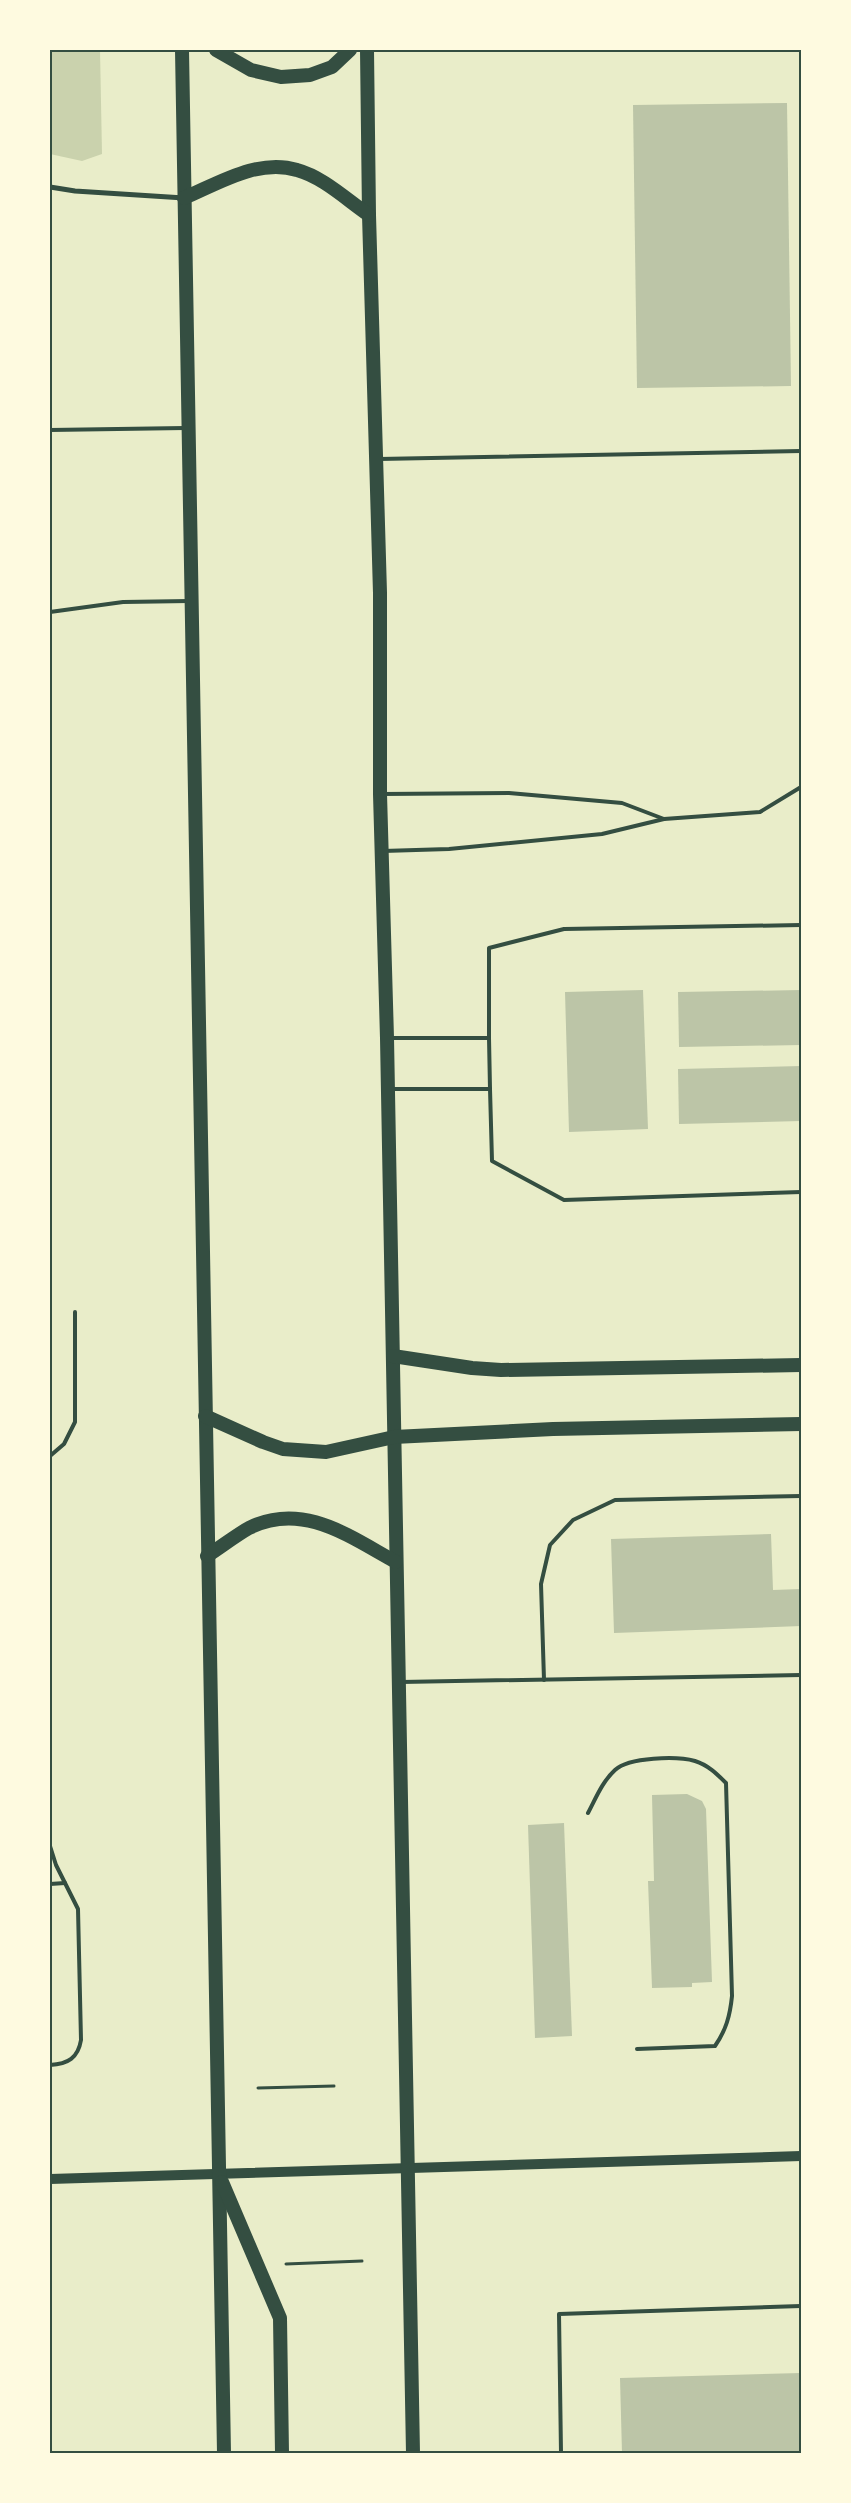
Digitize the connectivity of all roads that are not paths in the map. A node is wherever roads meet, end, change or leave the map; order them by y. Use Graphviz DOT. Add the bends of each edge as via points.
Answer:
graph roads {
  1 [pos="182,50"];
  2 [pos="216,50"];
  3 [pos="350,50"];
  4 [pos="367,50"];
  5 [pos="50,187"];
  6 [pos="184,198"];
  7 [pos="368,215"];
  8 [pos="188,428"];
  9 [pos="50,430"];
  10 [pos="801,451"];
  11 [pos="377,459"];
  12 [pos="191,601"];
  13 [pos="50,612"];
  14 [pos="801,787"];
  15 [pos="380,794"];
  16 [pos="664,819"];
  17 [pos="382,851"];
  18 [pos="801,925"];
  19 [pos="387,1038"];
  20 [pos="489,1038"];
  21 [pos="388,1089"];
  22 [pos="490,1089"];
  23 [pos="801,1192"];
  24 [pos="75,1312"];
  25 [pos="393,1356"];
  26 [pos="801,1365"];
  27 [pos="205,1416"];
  28 [pos="801,1424"];
  29 [pos="394,1437"];
  30 [pos="50,1456"];
  31 [pos="801,1496"];
  32 [pos="207,1556"];
  33 [pos="396,1562"];
  34 [pos="801,1675"];
  35 [pos="544,1680"];
  36 [pos="399,1682"];
  37 [pos="588,1813"];
  38 [pos="50,1846"];
  39 [pos="65,1883"];
  40 [pos="50,1884"];
  41 [pos="636,2049"];
  42 [pos="50,2065"];
  43 [pos="801,2156"];
  44 [pos="407,2168"];
  45 [pos="218,2175"];
  46 [pos="50,2180"];
  47 [pos="801,2306"];
  48 [pos="224,2453"];
  49 [pos="282,2453"];
  50 [pos="413,2453"];
  51 [pos="561,2453"];
  1 -- 6 [label="highway"];
  2 -- 3 [label="highway" via="250,70 281,77 310,75 332,67"];
  4 -- 7 [label="highway"];
  5 -- 6 [label="street"];
  6 -- 7 [label="highway" via="246,171 277,166 298,170 319,181"];
  6 -- 8 [label="highway"];
  7 -- 11 [label="highway"];
  8 -- 9 [label="lane"];
  8 -- 12 [label="highway"];
  10 -- 11 [label="lane"];
  11 -- 15 [label="highway"];
  12 -- 13 [label="lane" via="123,602"];
  12 -- 27 [label="highway"];
  14 -- 16 [label="lane" via="760,812"];
  15 -- 16 [label="lane" via="510,793 613,802"];
  15 -- 17 [label="highway"];
  16 -- 17 [label="lane" via="602,834 449,849"];
  17 -- 19 [label="highway"];
  18 -- 20 [label="lane" via="564,929 489,948"];
  19 -- 20 [label="lane"];
  19 -- 21 [label="highway"];
  20 -- 22 [label="lane"];
  21 -- 22 [label="lane"];
  21 -- 25 [label="highway"];
  22 -- 23 [label="lane" via="492,1161 564,1200"];
  24 -- 30 [label="lane" via="75,1422 64,1444"];
  25 -- 26 [label="highway" via="501,1370"];
  25 -- 29 [label="highway"];
  27 -- 29 [label="highway" via="263,1442 301,1451 326,1452"];
  27 -- 32 [label="highway"];
  28 -- 29 [label="highway" via="553,1429"];
  29 -- 33 [label="highway"];
  31 -- 35 [label="lane" via="615,1500 574,1520 550,1545 542,1584"];
  32 -- 33 [label="highway" via="250,1528 272,1520 294,1518 323,1523"];
  32 -- 45 [label="highway"];
  33 -- 36 [label="highway"];
  34 -- 35 [label="lane"];
  35 -- 36 [label="lane"];
  36 -- 44 [label="highway"];
  37 -- 41 [label="lane" via="601,1786 616,1768 638,1761 695,1761 711,1768 726,1783 732,1996 724,2032 715,2046"];
  38 -- 39 [label="lane"];
  39 -- 40 [label="lane"];
  39 -- 42 [label="lane" via="78,1908 81,2040 75,2056 68,2062"];
  43 -- 44 [label="main road"];
  44 -- 45 [label="main road"];
  44 -- 50 [label="highway"];
  45 -- 46 [label="main road"];
  45 -- 48 [label="highway"];
  45 -- 49 [label="highway" via="280,2318"];
  47 -- 51 [label="lane" via="559,2314"];
}
